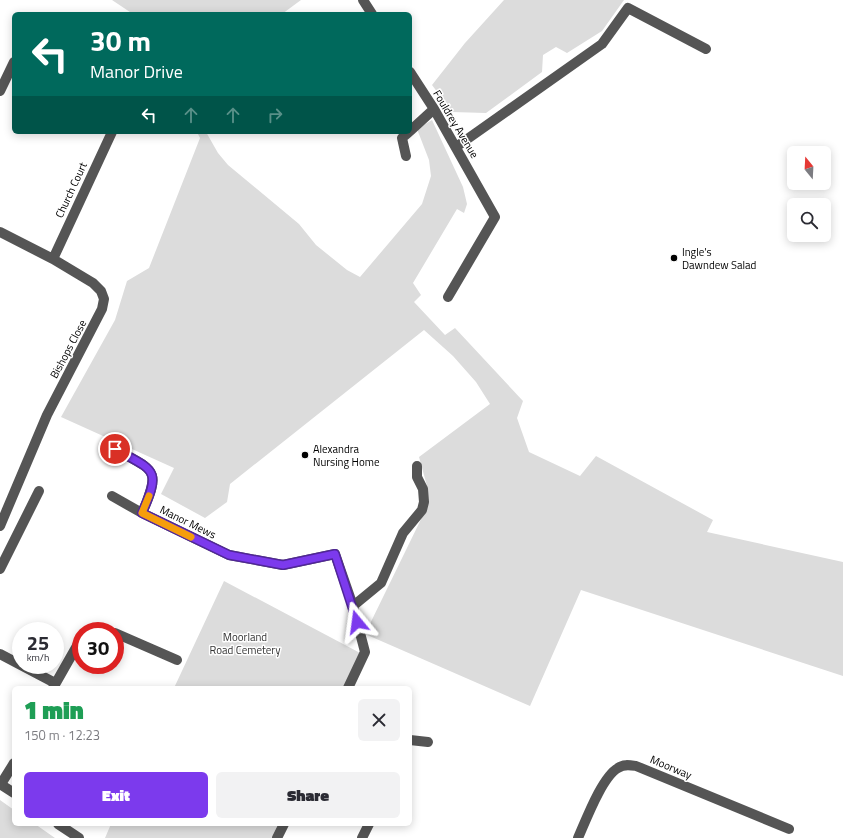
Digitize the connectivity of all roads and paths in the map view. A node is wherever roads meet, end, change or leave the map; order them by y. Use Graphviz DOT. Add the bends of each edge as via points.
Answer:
graph roads {
  1 [pos="363,0"];
  2 [pos="371,12"];
  3 [pos="706,49"];
  4 [pos="12,66"];
  5 [pos="412,75"];
  6 [pos="0,91"];
  7 [pos="434,109"];
  8 [pos="412,128"];
  9 [pos="111,134"];
  10 [pos="406,134"];
  11 [pos="456,147"];
  12 [pos="406,156"];
  13 [pos="0,232"];
  14 [pos="53,259"];
  15 [pos="448,297"];
  16 [pos="115,449"];
  17 [pos="416,466"];
  18 [pos="39,491"];
  19 [pos="112,496"];
  20 [pos="142,513"];
  21 [pos="0,526"];
  22 [pos="0,569"];
  23 [pos="353,606"];
  24 [pos="124,638"];
  25 [pos="0,654"];
  26 [pos="72,654"];
  27 [pos="177,660"];
  28 [pos="54,686"];
  29 [pos="349,686"];
  30 [pos="412,740"];
  31 [pos="428,742"];
  32 [pos="12,766"];
  33 [pos="0,784"];
  34 [pos="12,792"];
  35 [pos="61,826"];
  36 [pos="283,826"];
  37 [pos="368,826"];
  38 [pos="789,830"];
  39 [pos="79,838"];
  40 [pos="277,838"];
  41 [pos="362,838"];
  42 [pos="578,838"];
  1 -- 2 [label="street"];
  3 -- 11 [label="street" via="628,8 602,44"];
  4 -- 6 [label="street"];
  5 -- 7 [label="street, Fouldrey Avenue"];
  7 -- 8 [label="street"];
  7 -- 11 [label="street, Fouldrey Avenue"];
  9 -- 14 [label="street, Church Court"];
  10 -- 12 [label="street" via="402,138"];
  11 -- 15 [label="street, Fouldrey Avenue" via="495,217"];
  13 -- 14 [label="street, Bishops Close"];
  14 -- 21 [label="street, Bishops Close" via="93,283 101,291 104,299 102,309 47,415"];
  16 -- 20 [label="street, Manor Mews" via="146,466 154,478"];
  17 -- 23 [label="street" via="417,477 423,489 422,510 403,533 381,583"];
  18 -- 22 [label="street"];
  19 -- 20 [label="street, Manor Mews"];
  20 -- 23 [label="street, Manor Mews" via="223,552 283,565 335,554"];
  23 -- 29 [label="street" via="365,652"];
  24 -- 27 [label="street"];
  25 -- 28 [label="street"];
  26 -- 28 [label="street"];
  30 -- 31 [label="street"];
  32 -- 33 [label="street"];
  33 -- 34 [label="street"];
  35 -- 39 [label="street"];
  36 -- 40 [label="street"];
  37 -- 41 [label="street"];
  38 -- 42 [label="street, Moorway" via="630,765 618,767 609,775"];
}
